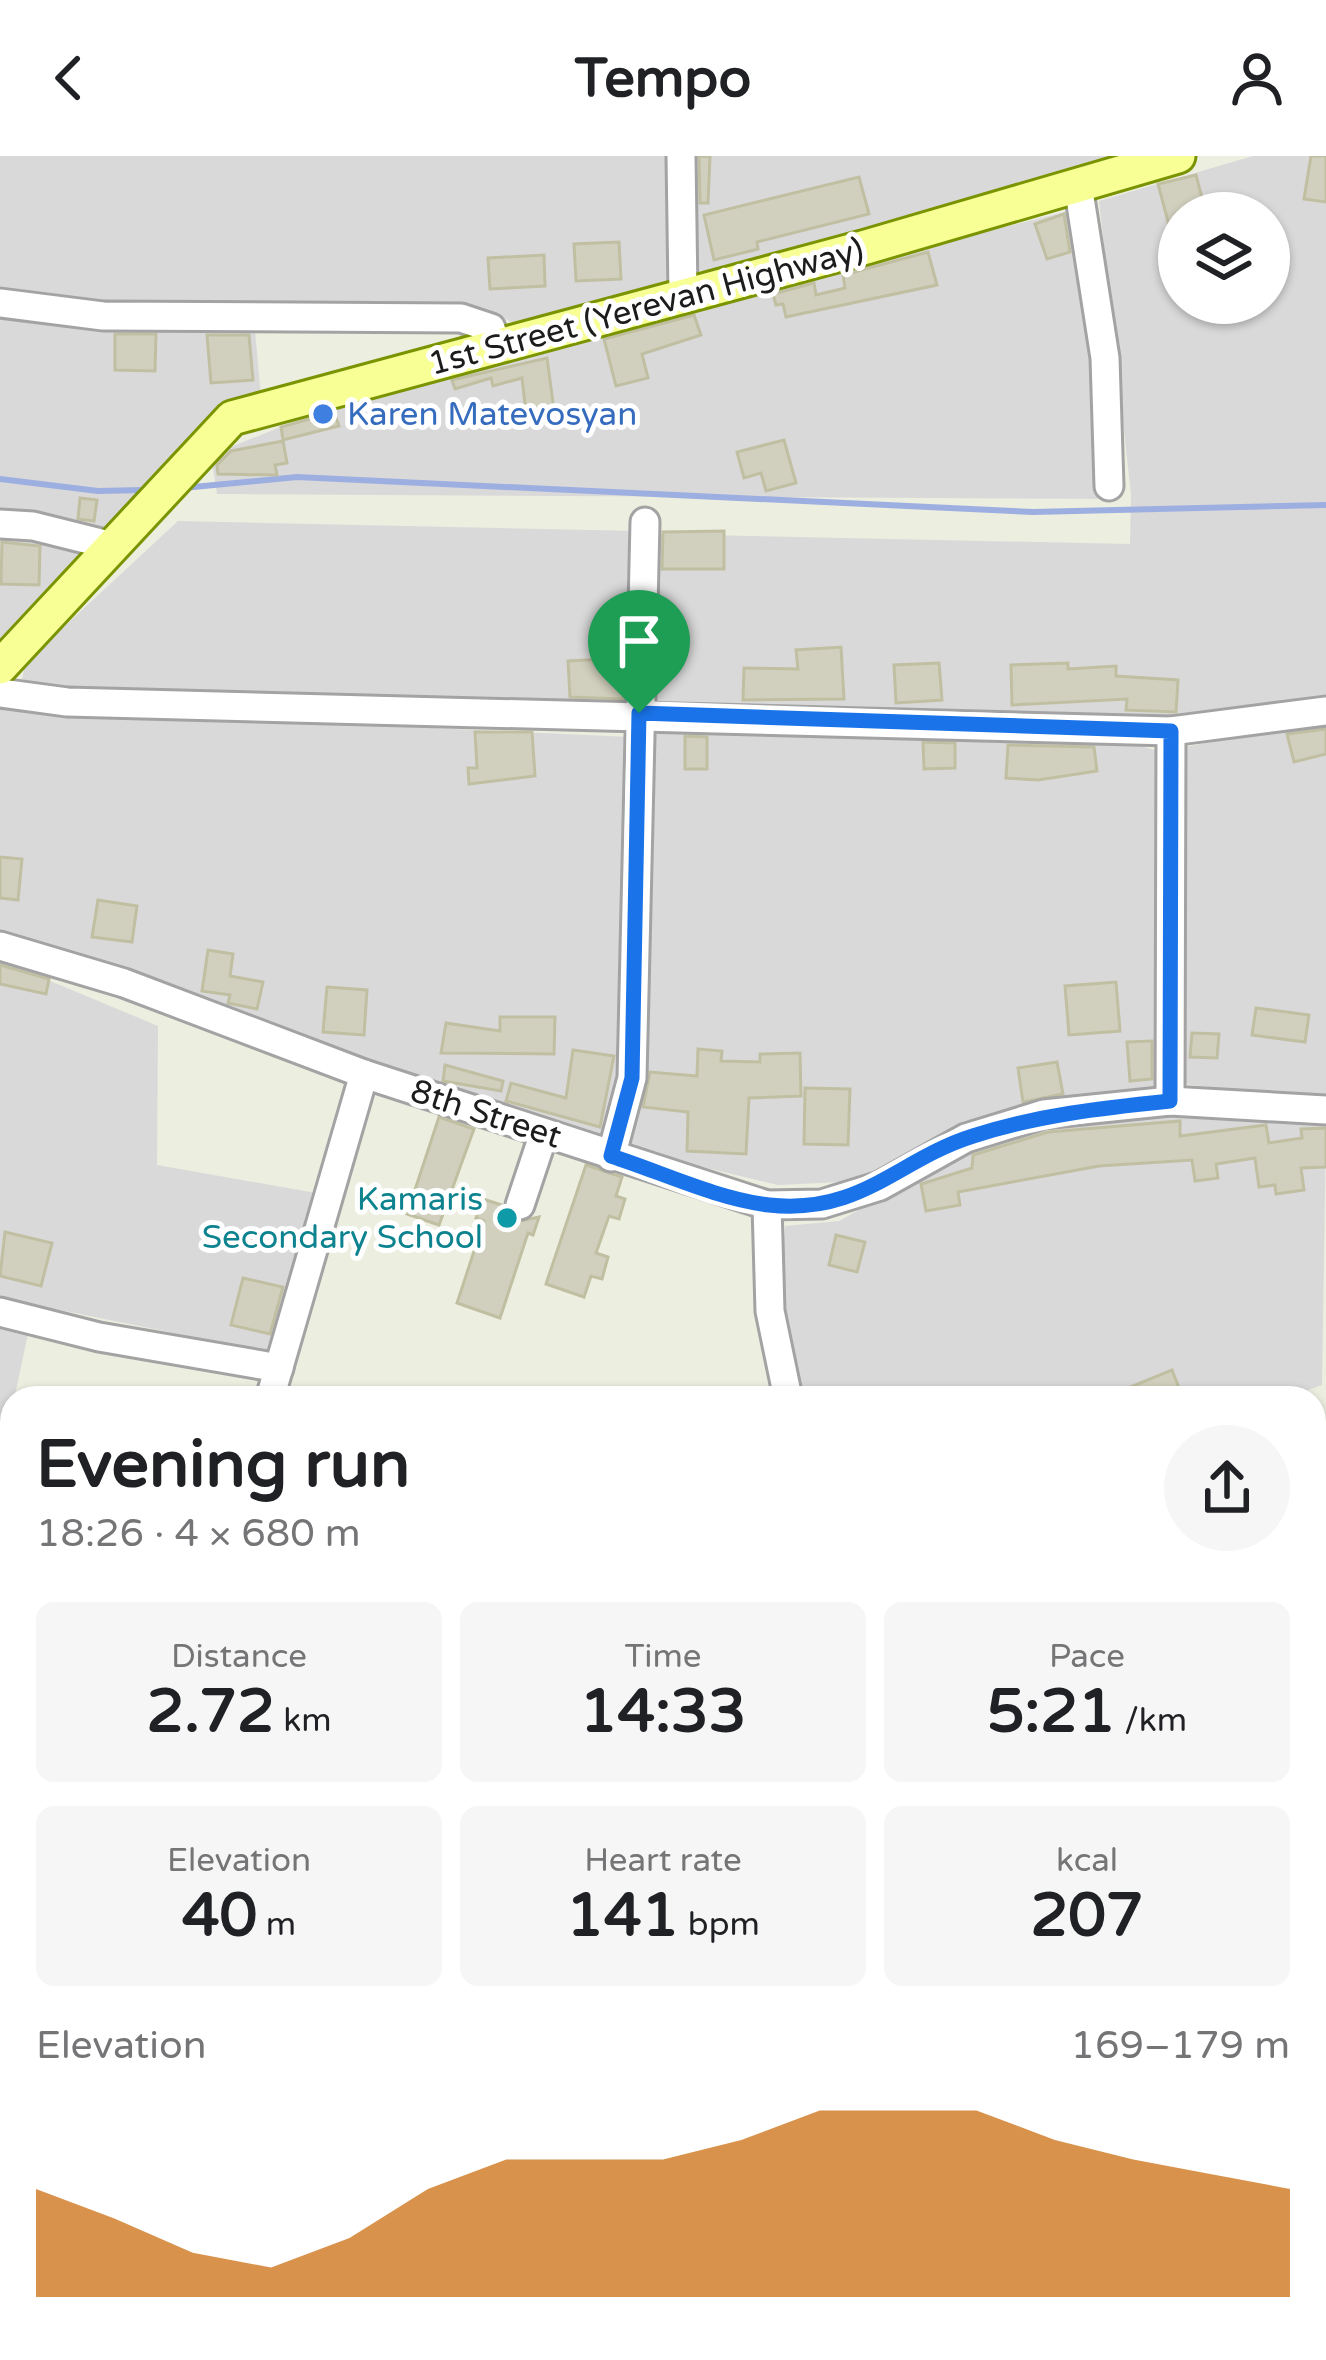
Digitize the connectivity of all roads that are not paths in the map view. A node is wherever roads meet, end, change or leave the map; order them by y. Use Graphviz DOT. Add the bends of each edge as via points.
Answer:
graph roads {
  1 [pos="681,156"];
  2 [pos="1178,156"];
  3 [pos="1078,185"];
  4 [pos="682,294"];
  5 [pos="0,303"];
  6 [pos="497,347"];
  7 [pos="1109,486"];
  8 [pos="645,522"];
  9 [pos="0,524"];
  10 [pos="121,538"];
  11 [pos="0,667"];
  12 [pos="0,693"];
  13 [pos="1326,711"];
  14 [pos="639,713"];
  15 [pos="1171,731"];
  16 [pos="0,946"];
  17 [pos="364,1074"];
  18 [pos="1170,1101"];
  19 [pos="1326,1110"];
  20 [pos="544,1132"];
  21 [pos="611,1156"];
  22 [pos="520,1205"];
  23 [pos="767,1205"];
  24 [pos="0,1312"];
  25 [pos="279,1368"];
  26 [pos="274,1386"];
  27 [pos="786,1386"];
  1 -- 4 [label="street"];
  2 -- 3 [label="main road, 1st Street (Yerevan Highway)"];
  3 -- 4 [label="main road, 1st Street (Yerevan Highway)"];
  3 -- 7 [label="street" via="1106,358"];
  4 -- 6 [label="main road, 1st Street (Yerevan Highway)"];
  5 -- 6 [label="street" via="104,316 461,318 491,328"];
  6 -- 10 [label="main road, 1st Street (Yerevan Highway)" via="232,418"];
  8 -- 14 [label="street"];
  9 -- 10 [label="street"];
  10 -- 11 [label="main road, 1st Street (Yerevan Highway)"];
  12 -- 14 [label="street" via="67,702"];
  13 -- 15 [label="street"];
  14 -- 15 [label="street"];
  14 -- 21 [label="street" via="632,1078"];
  15 -- 18 [label="street"];
  16 -- 17 [label="street, 8th Street" via="124,983"];
  17 -- 20 [label="street, 8th Street"];
  17 -- 25 [label="street"];
  18 -- 19 [label="street, 8th Street"];
  18 -- 23 [label="street, 8th Street" via="1045,1114 966,1138 880,1186 822,1204"];
  20 -- 21 [label="street, 8th Street"];
  20 -- 22 [label="street"];
  21 -- 23 [label="street, 8th Street"];
  23 -- 27 [label="street" via="770,1311"];
  24 -- 25 [label="street"];
  25 -- 26 [label="street"];
}
